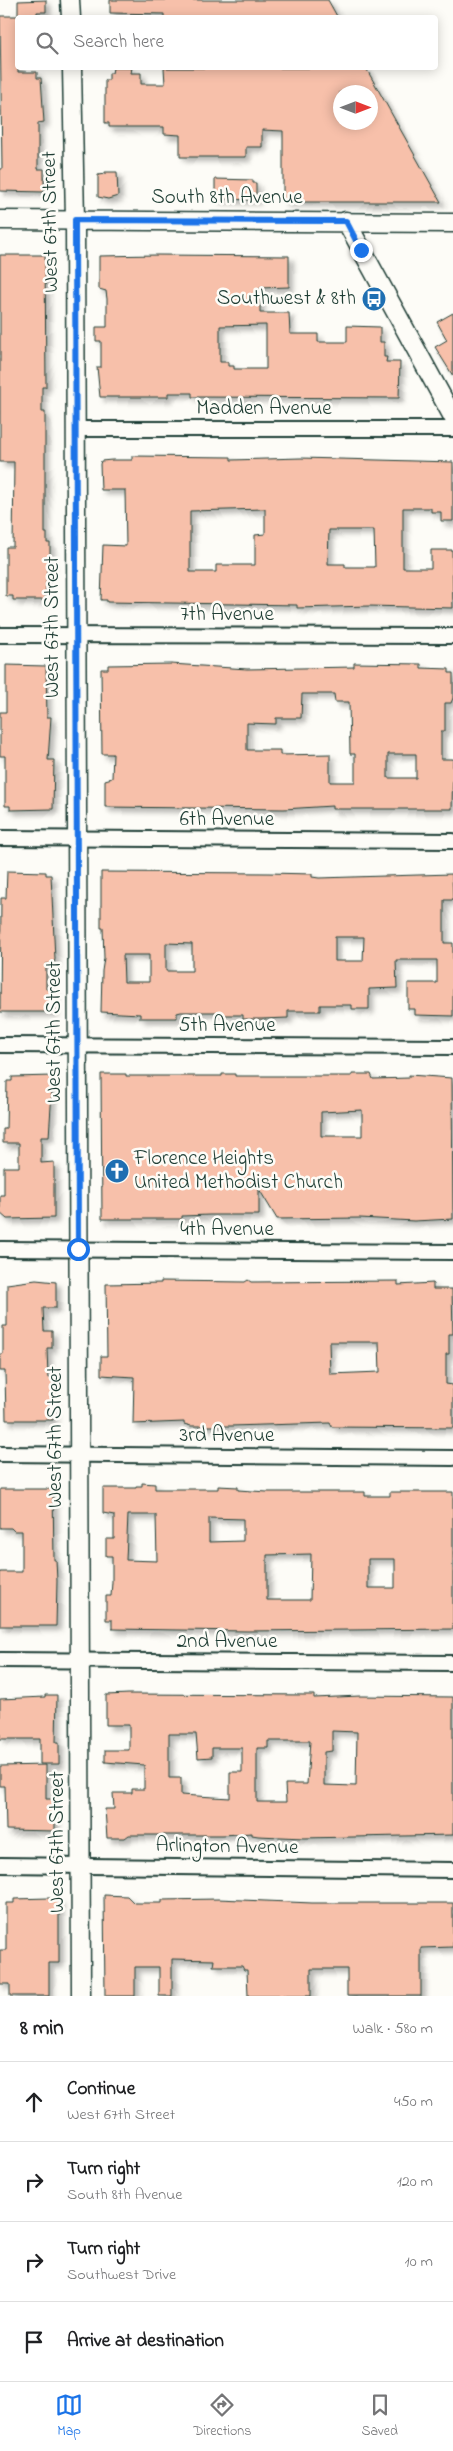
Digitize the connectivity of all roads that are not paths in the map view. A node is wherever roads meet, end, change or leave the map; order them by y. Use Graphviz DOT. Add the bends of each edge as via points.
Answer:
graph roads {
  1 [pos="70,0"];
  2 [pos="70,15"];
  3 [pos="72,70"];
  4 [pos="0,220"];
  5 [pos="75,220"];
  6 [pos="346,221"];
  7 [pos="453,223"];
  8 [pos="453,417"];
  9 [pos="75,429"];
  10 [pos="453,429"];
  11 [pos="0,635"];
  12 [pos="76,635"];
  13 [pos="453,636"];
  14 [pos="0,838"];
  15 [pos="77,839"];
  16 [pos="453,841"];
  17 [pos="0,1045"];
  18 [pos="77,1046"];
  19 [pos="453,1047"];
  20 [pos="0,1249"];
  21 [pos="78,1249"];
  22 [pos="453,1252"];
  23 [pos="0,1454"];
  24 [pos="79,1455"];
  25 [pos="453,1458"];
  26 [pos="0,1660"];
  27 [pos="80,1662"];
  28 [pos="453,1663"];
  29 [pos="0,1865"];
  30 [pos="81,1866"];
  31 [pos="453,1870"];
  32 [pos="81,1996"];
  1 -- 2 [label="street"];
  3 -- 5 [label="street, West 67th Street"];
  4 -- 5 [label="street, South 8th Avenue"];
  5 -- 6 [label="street, South 8th Avenue"];
  5 -- 9 [label="street, West 67th Street"];
  6 -- 7 [label="street, South 8th Avenue"];
  6 -- 8 [label="street"];
  9 -- 10 [label="street, Madden Avenue"];
  9 -- 12 [label="street, West 67th Street"];
  11 -- 12 [label="street, 7th Avenue"];
  12 -- 13 [label="street, 7th Avenue"];
  12 -- 15 [label="street, West 67th Street"];
  14 -- 15 [label="street, 6th Avenue"];
  15 -- 16 [label="street, 6th Avenue"];
  15 -- 18 [label="street, West 67th Street"];
  17 -- 18 [label="street, 5th Avenue"];
  18 -- 19 [label="street, 5th Avenue"];
  18 -- 21 [label="street, West 67th Street"];
  20 -- 21 [label="street, 4th Avenue"];
  21 -- 22 [label="street, 4th Avenue"];
  21 -- 24 [label="street, West 67th Street"];
  23 -- 24 [label="street, 3rd Avenue"];
  24 -- 25 [label="street, 3rd Avenue"];
  24 -- 27 [label="street, West 67th Street"];
  26 -- 27 [label="street, 2nd Avenue"];
  27 -- 28 [label="street, 2nd Avenue"];
  27 -- 30 [label="street, West 67th Street"];
  29 -- 30 [label="street, Arlington Avenue"];
  30 -- 31 [label="street, Arlington Avenue"];
  30 -- 32 [label="street, West 67th Street"];
}
